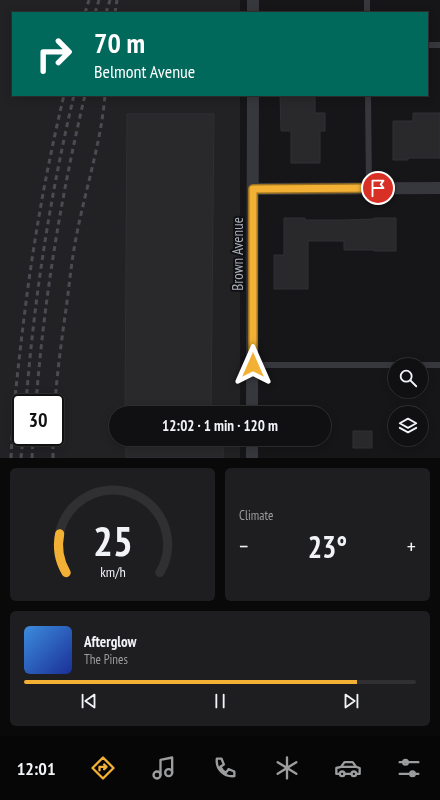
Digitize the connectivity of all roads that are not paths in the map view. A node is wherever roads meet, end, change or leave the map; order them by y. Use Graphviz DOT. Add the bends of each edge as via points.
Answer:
graph roads {
  1 [pos="253,0"];
  2 [pos="367,0"];
  3 [pos="253,12"];
  4 [pos="367,12"];
  5 [pos="428,45"];
  6 [pos="440,45"];
  7 [pos="253,96"];
  8 [pos="368,96"];
  9 [pos="369,188"];
  10 [pos="440,188"];
  11 [pos="253,189"];
  12 [pos="253,365"];
  13 [pos="388,365"];
  14 [pos="428,365"];
  15 [pos="440,365"];
  16 [pos="252,406"];
  17 [pos="252,446"];
  18 [pos="252,458"];
  1 -- 3 [label="street"];
  2 -- 4 [label="lane"];
  5 -- 6 [label="lane"];
  7 -- 11 [label="street, Brown Avenue"];
  8 -- 9 [label="lane"];
  9 -- 10 [label="street"];
  9 -- 11 [label="street"];
  11 -- 12 [label="street, Brown Avenue"];
  12 -- 13 [label="lane"];
  12 -- 16 [label="street, Brown Avenue"];
  14 -- 15 [label="lane"];
  17 -- 18 [label="street"];
}
